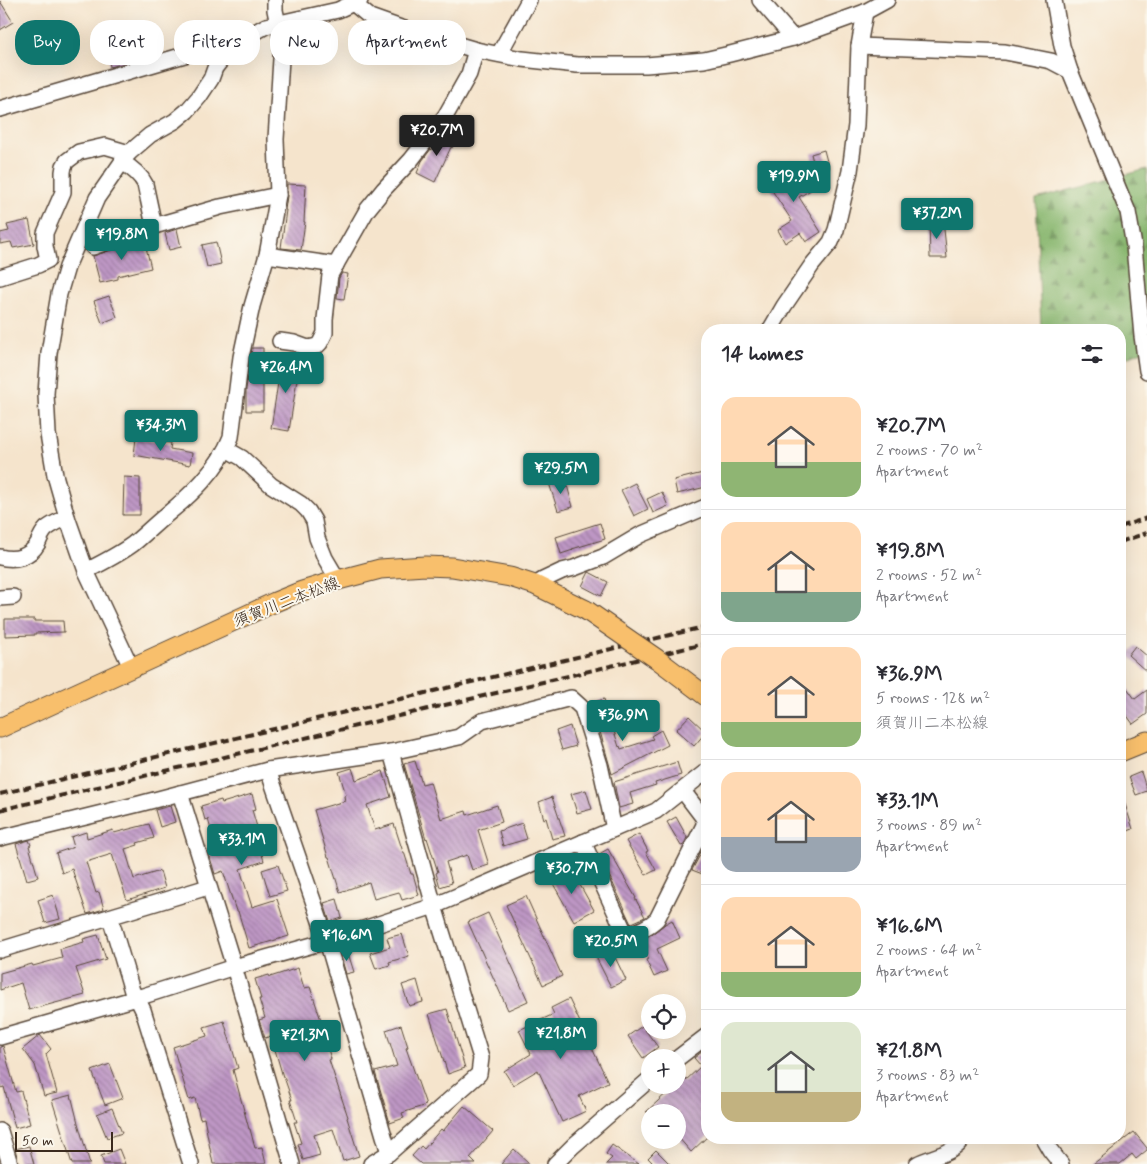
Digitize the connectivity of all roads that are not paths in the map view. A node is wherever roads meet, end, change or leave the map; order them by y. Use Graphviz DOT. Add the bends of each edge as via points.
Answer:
graph roads {
  1 [pos="275,0"];
  2 [pos="528,0"];
  3 [pos="760,0"];
  4 [pos="887,0"];
  5 [pos="1054,0"];
  6 [pos="357,2"];
  7 [pos="865,12"];
  8 [pos="277,20"];
  9 [pos="295,20"];
  10 [pos="793,38"];
  11 [pos="859,46"];
  12 [pos="476,50"];
  13 [pos="499,54"];
  14 [pos="174,58"];
  15 [pos="218,65"];
  16 [pos="281,65"];
  17 [pos="1070,71"];
  18 [pos="0,109"];
  19 [pos="126,158"];
  20 [pos="278,195"];
  21 [pos="154,226"];
  22 [pos="94,246"];
  23 [pos="267,255"];
  24 [pos="336,265"];
  25 [pos="0,278"];
  26 [pos="774,324"];
  27 [pos="280,341"];
  28 [pos="1147,371"];
  29 [pos="226,449"];
  30 [pos="701,509"];
  31 [pos="67,517"];
  32 [pos="0,557"];
  33 [pos="86,571"];
  34 [pos="338,580"];
  35 [pos="535,585"];
  36 [pos="131,667"];
  37 [pos="701,693"];
  38 [pos="0,728"];
  39 [pos="1147,741"];
  40 [pos="1126,750"];
  41 [pos="391,752"];
  42 [pos="268,770"];
  43 [pos="701,776"];
  44 [pos="683,791"];
  45 [pos="180,793"];
  46 [pos="701,815"];
  47 [pos="614,829"];
  48 [pos="701,831"];
  49 [pos="0,838"];
  50 [pos="583,842"];
  51 [pos="208,887"];
  52 [pos="434,906"];
  53 [pos="110,917"];
  54 [pos="327,941"];
  55 [pos="0,950"];
  56 [pos="234,967"];
  57 [pos="137,998"];
  58 [pos="0,1037"];
  59 [pos="701,1040"];
  60 [pos="686,1052"];
  61 [pos="641,1087"];
  62 [pos="0,1130"];
  63 [pos="959,1144"];
  64 [pos="1046,1144"];
  65 [pos="389,1153"];
  66 [pos="10,1164"];
  67 [pos="190,1164"];
  68 [pos="292,1164"];
  69 [pos="371,1164"];
  70 [pos="555,1164"];
  71 [pos="917,1164"];
  72 [pos="1061,1164"];
  1 -- 8 [label="street"];
  2 -- 13 [label="street"];
  3 -- 10 [label="street"];
  4 -- 7 [label="street"];
  5 -- 17 [label="street"];
  6 -- 9 [label="street"];
  6 -- 12 [label="street" via="370,17"];
  7 -- 10 [label="street"];
  7 -- 11 [label="street"];
  10 -- 13 [label="street" via="704,60 646,65 577,65"];
  11 -- 17 [label="street" via="1005,52 1050,61"];
  11 -- 26 [label="street" via="854,143 836,230"];
  12 -- 13 [label="street"];
  12 -- 24 [label="street" via="469,74 446,115 367,210"];
  14 -- 18 [label="street"];
  15 -- 19 [label="street" via="200,97 187,111 150,135"];
  16 -- 20 [label="street" via="276,140"];
  17 -- 28 [label="street" via="1128,212"];
  19 -- 21 [label="street" via="145,184"];
  19 -- 25 [label="street" via="106,146 78,152 67,161 63,172 63,192 45,233 48,260"];
  19 -- 31 [label="street" via="97,198 67,267 49,353 48,434"];
  20 -- 21 [label="street"];
  20 -- 23 [label="street"];
  21 -- 22 [label="street"];
  23 -- 24 [label="street"];
  23 -- 29 [label="street" via="240,357 231,437"];
  24 -- 27 [label="street" via="330,276 325,333 320,343 308,348"];
  29 -- 33 [label="street" via="205,479 180,504 133,543 106,562"];
  29 -- 34 [label="street" via="308,511 325,558"];
  30 -- 35 [label="street" via="640,535 603,557 562,571"];
  31 -- 32 [label="street" via="45,530 29,554 18,559"];
  31 -- 33 [label="street"];
  33 -- 36 [label="street"];
  34 -- 35 [label="main road, 須賀川二本松線" via="380,569 425,566 462,568"];
  34 -- 36 [label="main road, 須賀川二本松線" via="284,598"];
  35 -- 37 [label="main road, 須賀川二本松線, bridge" via="586,610"];
  36 -- 38 [label="main road, 須賀川二本松線"];
  39 -- 40 [label="main road"];
  41 -- 42 [label="street"];
  41 -- 47 [label="street" via="459,737 482,721 570,698 582,708 600,765"];
  41 -- 52 [label="street"];
  42 -- 45 [label="street"];
  42 -- 54 [label="street"];
  43 -- 44 [label="street"];
  44 -- 46 [label="street"];
  44 -- 47 [label="street" via="656,811"];
  45 -- 49 [label="street"];
  45 -- 51 [label="street"];
  47 -- 50 [label="street"];
  48 -- 50 [label="street" via="657,919 630,934 625,933"];
  50 -- 52 [label="street"];
  51 -- 53 [label="street"];
  51 -- 56 [label="street"];
  52 -- 54 [label="street"];
  52 -- 65 [label="street" via="481,1058 479,1074"];
  53 -- 55 [label="street"];
  53 -- 57 [label="street" via="132,991"];
  54 -- 56 [label="street"];
  54 -- 65 [label="street"];
  56 -- 57 [label="street"];
  56 -- 68 [label="street"];
  57 -- 58 [label="street"];
  57 -- 67 [label="street"];
  59 -- 60 [label="street"];
  61 -- 70 [label="street"];
  62 -- 66 [label="street"];
  63 -- 71 [label="street"];
  64 -- 72 [label="street"];
  65 -- 69 [label="street"];
}
